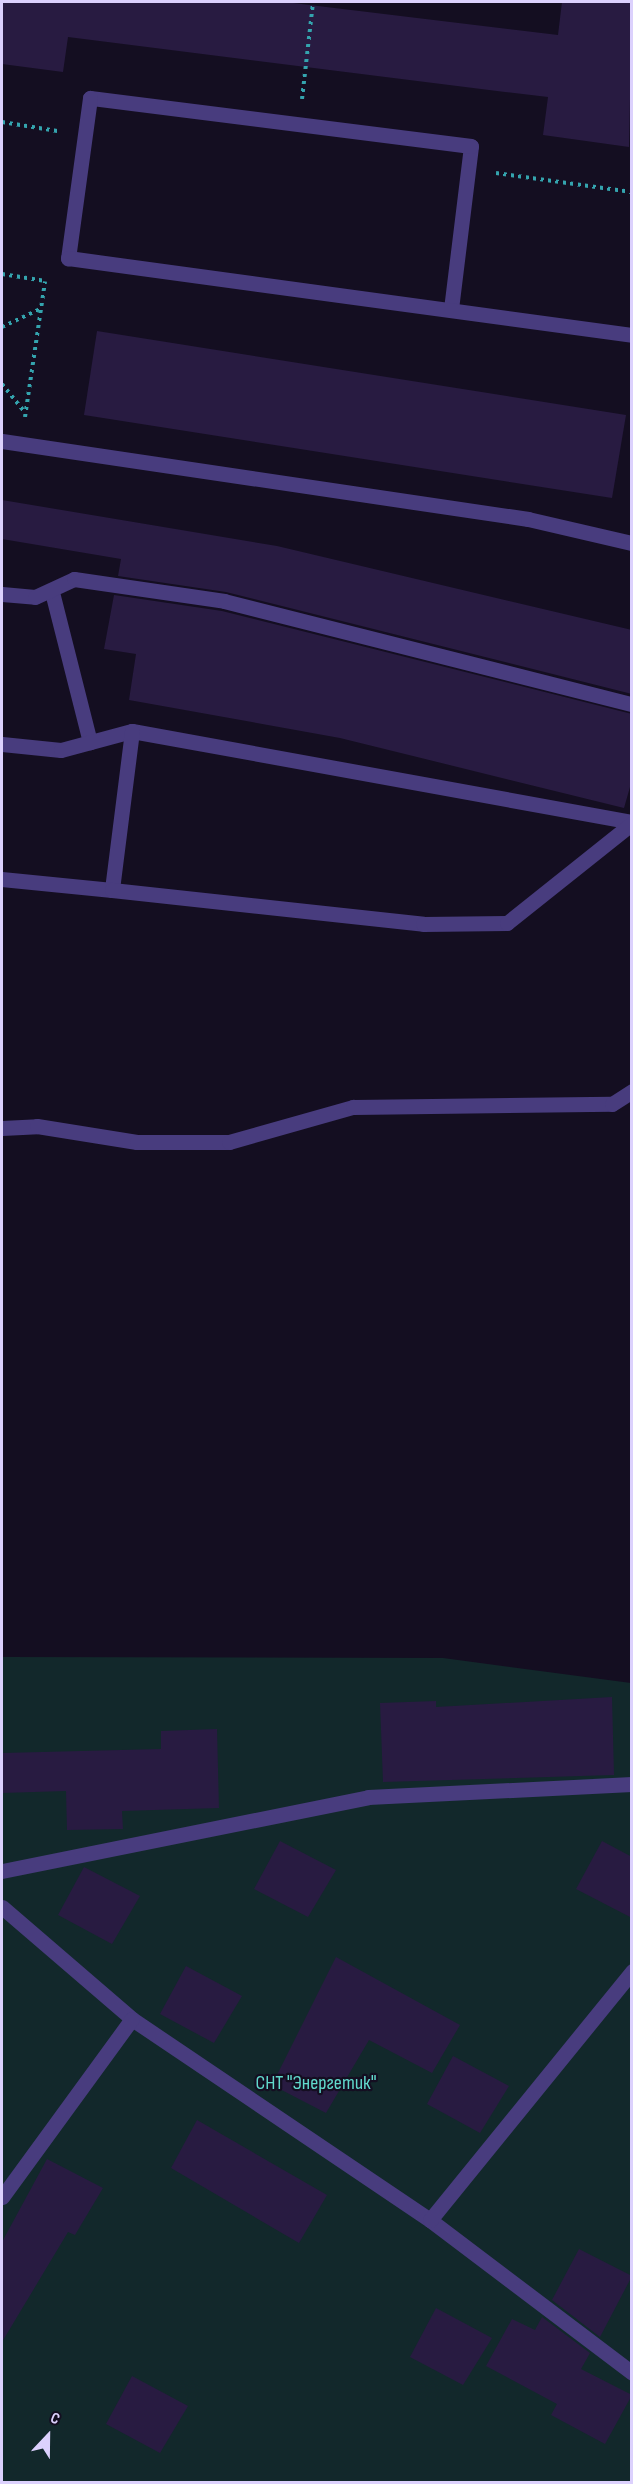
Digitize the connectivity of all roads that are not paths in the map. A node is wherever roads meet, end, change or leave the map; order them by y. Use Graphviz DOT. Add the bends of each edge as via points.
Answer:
graph roads {
  1 [pos="451,309"];
  2 [pos="632,335"];
  3 [pos="2,441"];
  4 [pos="632,543"];
  5 [pos="52,592"];
  6 [pos="2,594"];
  7 [pos="632,704"];
  8 [pos="132,730"];
  9 [pos="90,742"];
  10 [pos="2,744"];
  11 [pos="631,823"];
  12 [pos="2,879"];
  13 [pos="112,890"];
  14 [pos="632,1091"];
  15 [pos="2,1128"];
  16 [pos="632,1784"];
  17 [pos="2,1870"];
  18 [pos="2,1907"];
  19 [pos="632,1971"];
  20 [pos="132,2019"];
  21 [pos="2,2197"];
  22 [pos="430,2220"];
  23 [pos="632,2373"];
  1 -- 1 [label="lane" via="471,146 90,98 68,258"];
  1 -- 2 [label="lane"];
  3 -- 4 [label="lane" via="528,519"];
  5 -- 6 [label="lane" via="35,597"];
  5 -- 7 [label="lane" via="74,579 224,602"];
  5 -- 9 [label="lane"];
  8 -- 9 [label="lane"];
  8 -- 11 [label="lane"];
  8 -- 13 [label="lane"];
  9 -- 10 [label="lane" via="61,750"];
  11 -- 13 [label="lane" via="507,923 423,924"];
  12 -- 13 [label="lane"];
  14 -- 15 [label="lane" via="612,1104 353,1107 229,1142 137,1142 37,1126"];
  16 -- 17 [label="lane" via="368,1797"];
  18 -- 20 [label="lane"];
  19 -- 22 [label="lane"];
  20 -- 21 [label="lane"];
  20 -- 22 [label="lane"];
  22 -- 23 [label="lane"];
}
